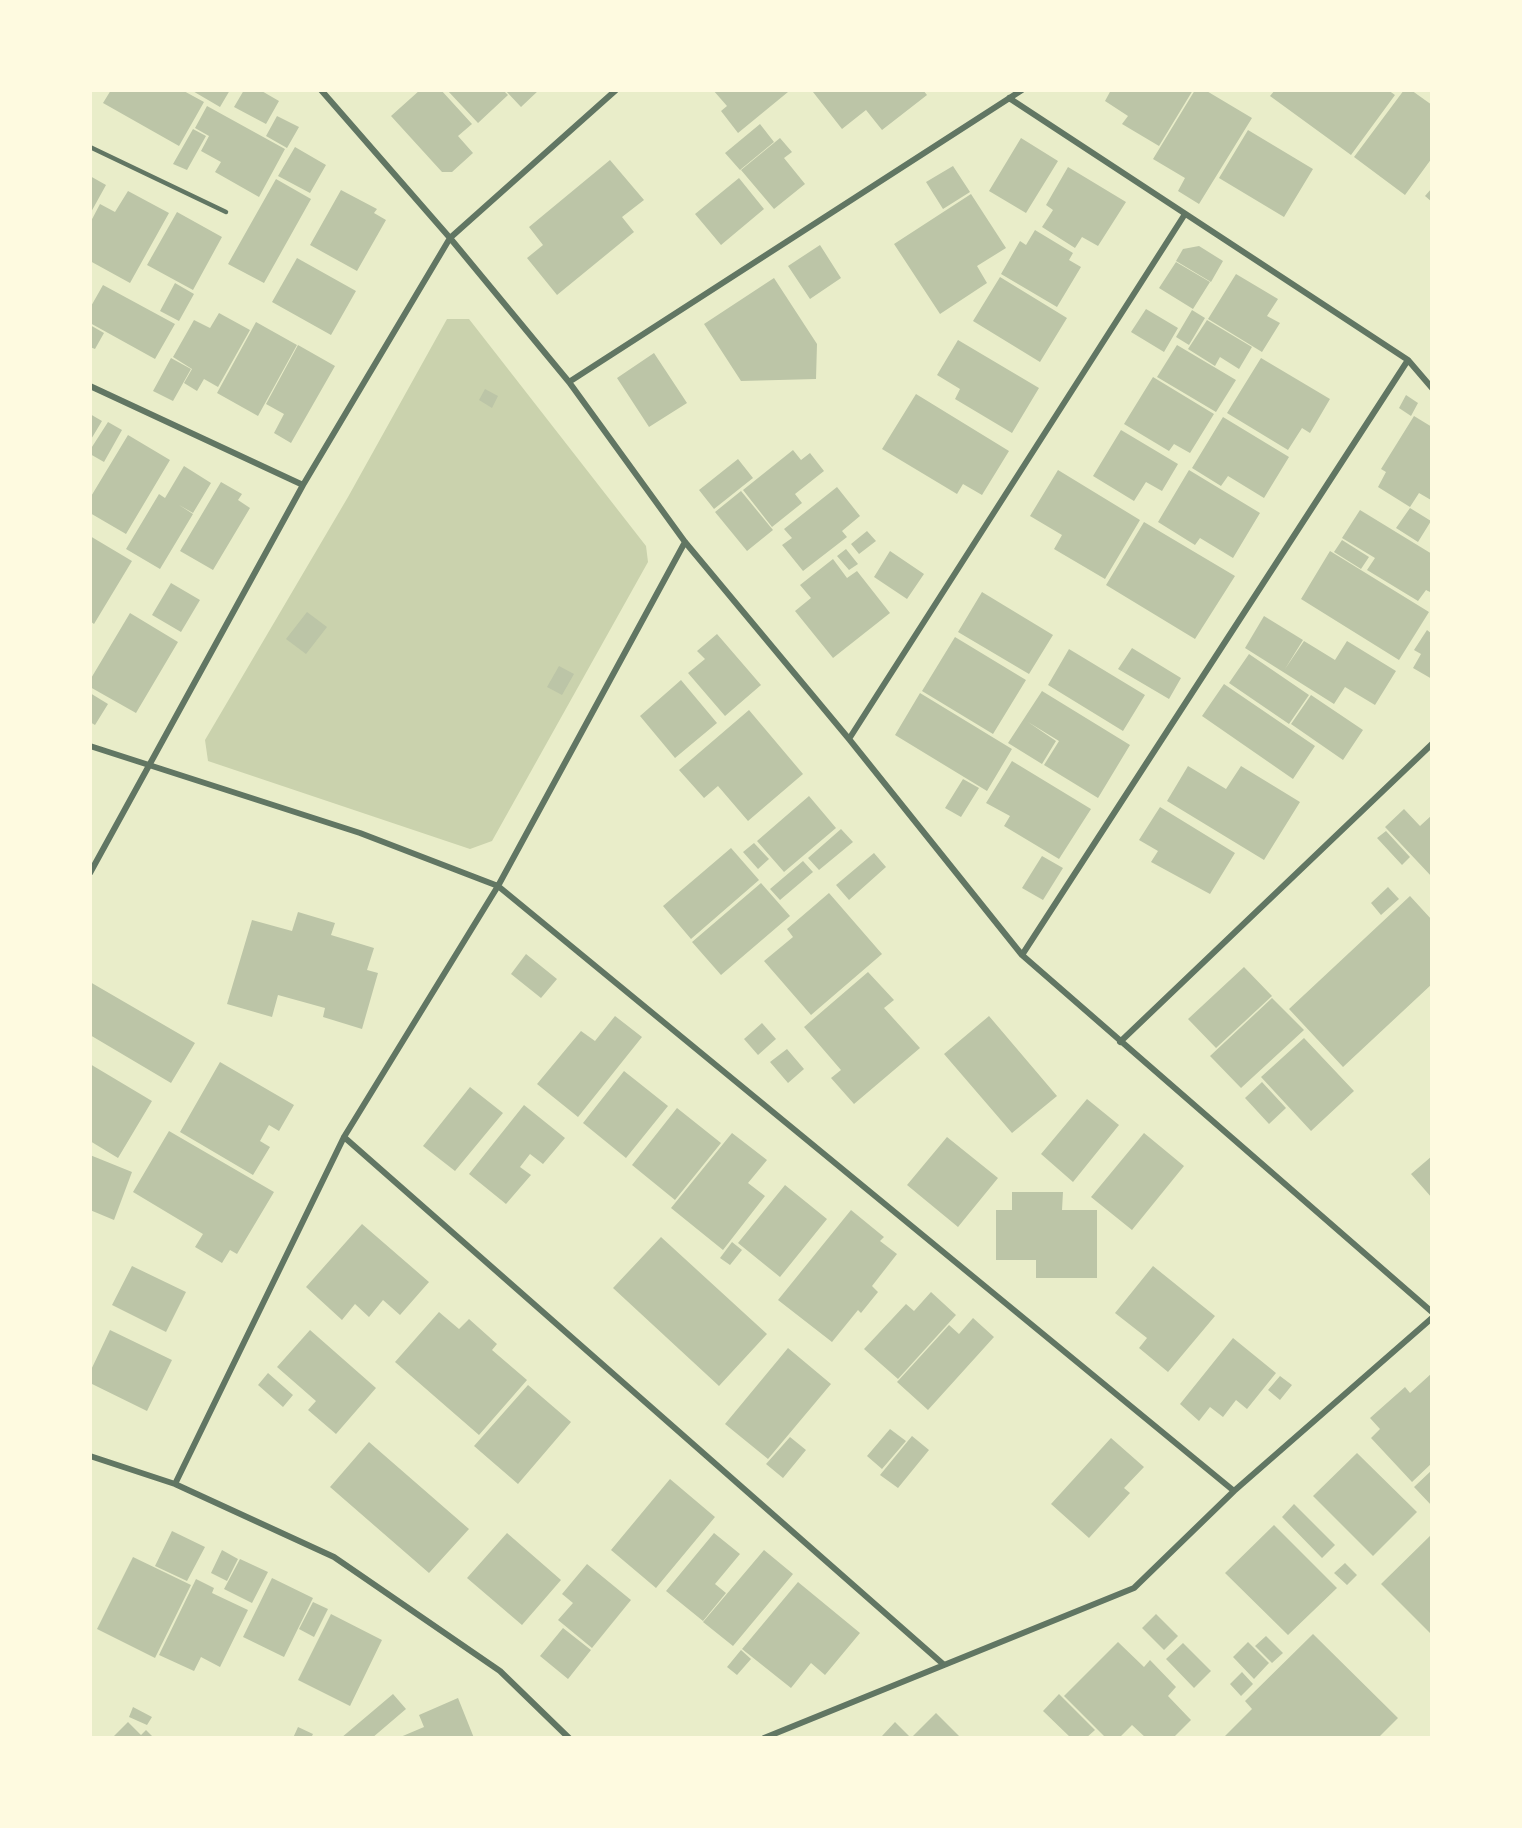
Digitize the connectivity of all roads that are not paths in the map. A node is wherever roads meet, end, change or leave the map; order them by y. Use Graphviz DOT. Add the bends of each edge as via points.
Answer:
graph roads {
  1 [pos="321,90"];
  2 [pos="616,90"];
  3 [pos="1022,90"];
  4 [pos="1009,98"];
  5 [pos="90,147"];
  6 [pos="226,212"];
  7 [pos="1185,214"];
  8 [pos="450,238"];
  9 [pos="1408,360"];
  10 [pos="569,382"];
  11 [pos="90,386"];
  12 [pos="1432,388"];
  13 [pos="303,485"];
  14 [pos="685,542"];
  15 [pos="849,739"];
  16 [pos="1432,744"];
  17 [pos="90,746"];
  18 [pos="150,766"];
  19 [pos="90,873"];
  20 [pos="498,886"];
  21 [pos="1022,955"];
  22 [pos="1120,1042"];
  23 [pos="344,1137"];
  24 [pos="1432,1312"];
  25 [pos="1432,1318"];
  26 [pos="90,1456"];
  27 [pos="175,1484"];
  28 [pos="1234,1491"];
  29 [pos="943,1664"];
  30 [pos="569,1738"];
  31 [pos="764,1738"];
  1 -- 8 [label="street"];
  2 -- 8 [label="street"];
  3 -- 4 [label="street"];
  4 -- 7 [label="street"];
  4 -- 10 [label="street"];
  5 -- 6 [label="lane"];
  7 -- 9 [label="street"];
  7 -- 15 [label="street"];
  8 -- 10 [label="street"];
  8 -- 13 [label="street"];
  9 -- 12 [label="street"];
  9 -- 21 [label="street"];
  10 -- 14 [label="street"];
  11 -- 13 [label="street"];
  13 -- 18 [label="street"];
  14 -- 15 [label="street"];
  14 -- 20 [label="street"];
  15 -- 21 [label="street"];
  16 -- 22 [label="street"];
  17 -- 18 [label="street"];
  18 -- 19 [label="street"];
  18 -- 20 [label="street" via="360,833"];
  20 -- 23 [label="street"];
  20 -- 28 [label="street"];
  21 -- 22 [label="street"];
  22 -- 24 [label="street"];
  23 -- 27 [label="street"];
  23 -- 29 [label="street"];
  25 -- 28 [label="street"];
  26 -- 27 [label="street"];
  27 -- 30 [label="street" via="334,1557 500,1671"];
  28 -- 29 [label="street" via="1134,1588"];
  29 -- 31 [label="street"];
}
